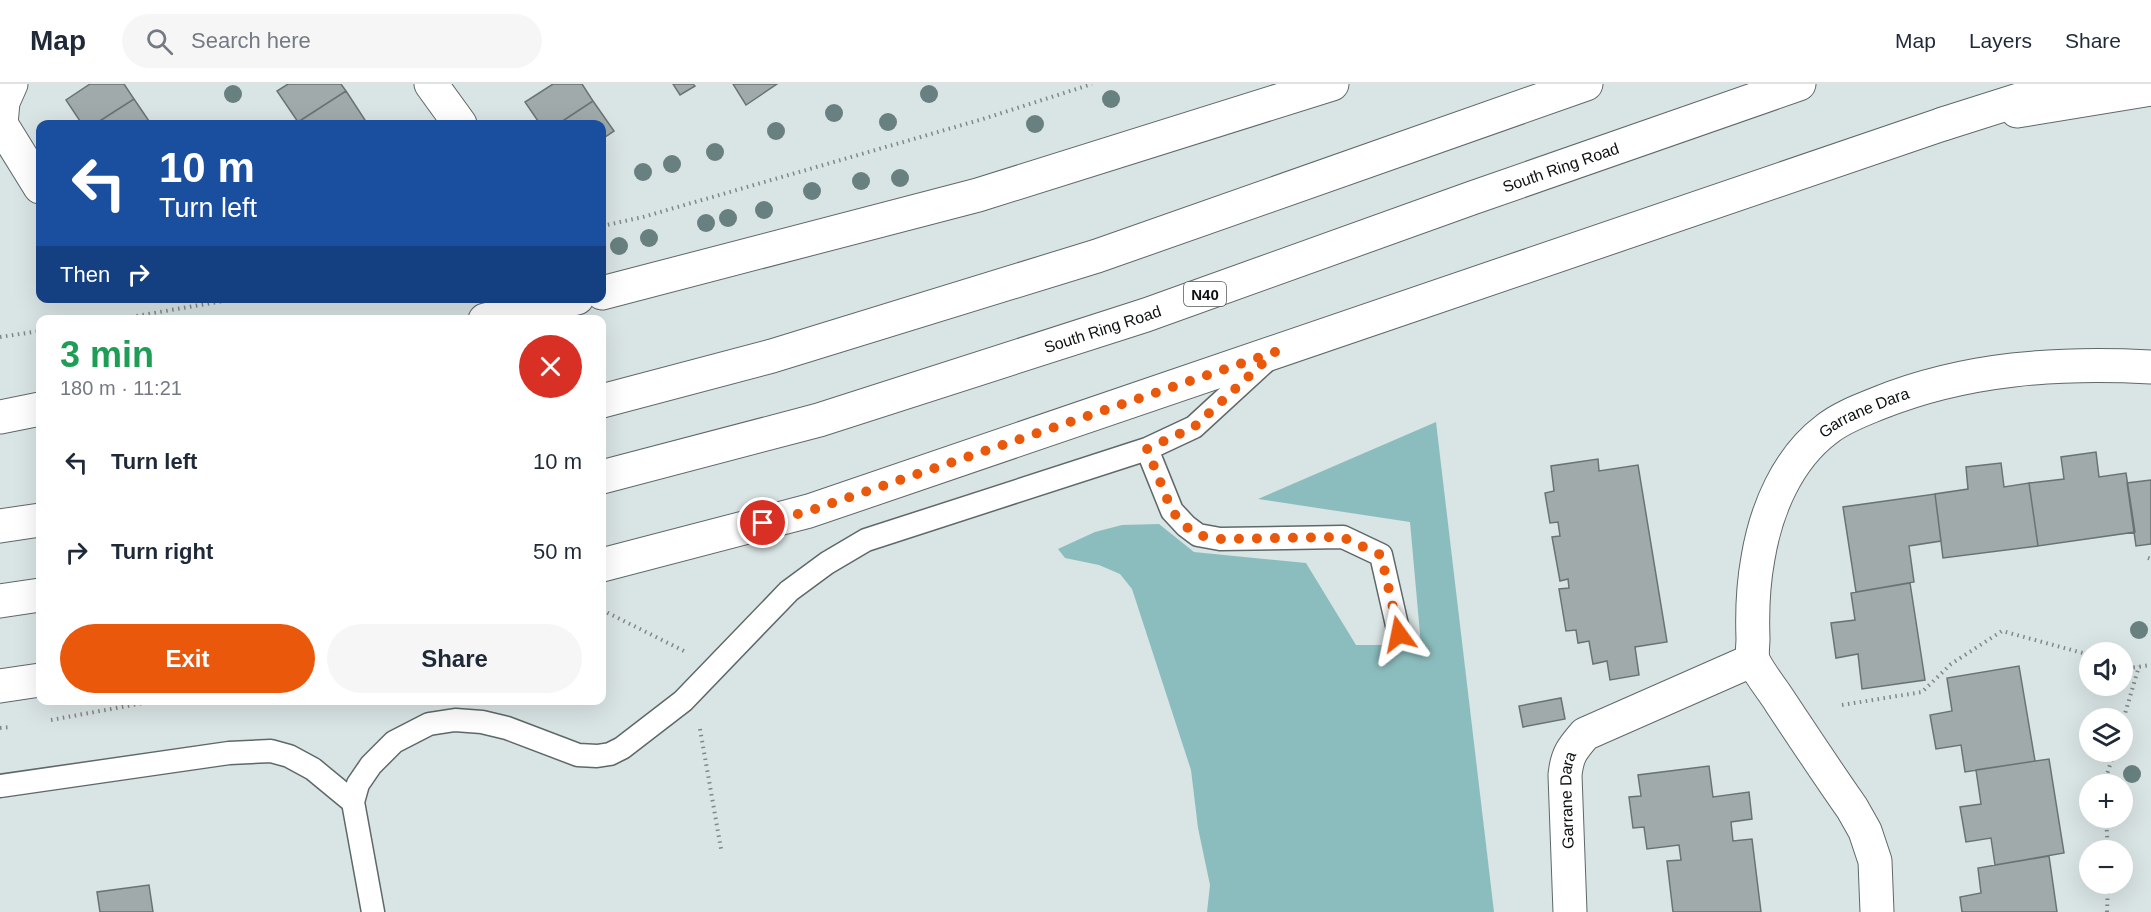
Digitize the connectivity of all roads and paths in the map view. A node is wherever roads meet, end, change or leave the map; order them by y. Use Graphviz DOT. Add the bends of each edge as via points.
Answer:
graph roads {
  1 [pos="11,84"];
  2 [pos="431,84"];
  3 [pos="1092,84"];
  4 [pos="1332,84"];
  5 [pos="1586,84"];
  6 [pos="1799,84"];
  7 [pos="2069,84"];
  8 [pos="2151,89"];
  9 [pos="457,120"];
  10 [pos="1943,124"];
  11 [pos="36,182"];
  12 [pos="606,225"];
  13 [pos="606,292"];
  14 [pos="212,303"];
  15 [pos="556,303"];
  16 [pos="142,315"];
  17 [pos="506,315"];
  18 [pos="36,332"];
  19 [pos="0,337"];
  20 [pos="1275,352"];
  21 [pos="2151,367"];
  22 [pos="606,400"];
  23 [pos="36,410"];
  24 [pos="0,417"];
  25 [pos="1147,449"];
  26 [pos="606,476"];
  27 [pos="36,521"];
  28 [pos="0,526"];
  29 [pos="606,564"];
  30 [pos="36,596"];
  31 [pos="0,602"];
  32 [pos="1399,634"];
  33 [pos="2079,652"];
  34 [pos="1753,660"];
  35 [pos="2151,665"];
  36 [pos="2139,666"];
  37 [pos="2133,667"];
  38 [pos="36,681"];
  39 [pos="0,686"];
  40 [pos="132,705"];
  41 [pos="1842,705"];
  42 [pos="2126,708"];
  43 [pos="46,720"];
  44 [pos="11,726"];
  45 [pos="0,728"];
  46 [pos="0,786"];
  47 [pos="353,802"];
  48 [pos="2108,894"];
  49 [pos="373,912"];
  50 [pos="1570,912"];
  51 [pos="1877,912"];
  52 [pos="2107,912"];
  1 -- 11 [label="main road" via="0,124"];
  2 -- 9 [label="main road"];
  3 -- 12 [label="path"];
  4 -- 13 [label="main road" via="978,195"];
  5 -- 22 [label="main road" via="1097,256 772,356"];
  6 -- 26 [label="main road, South Ring Road / N40" via="1146,315 819,420"];
  7 -- 10 [label="main road"];
  8 -- 10 [label="main road"];
  10 -- 20 [label="main road"];
  14 -- 16 [label="path"];
  15 -- 17 [label="main road"];
  18 -- 19 [label="path"];
  20 -- 25 [label="lane" via="1194,427"];
  20 -- 29 [label="main road" via="809,511"];
  21 -- 34 [label="main road, Garrane Dara" via="2103,364 1991,372 1899,395 1827,429 1804,450 1786,477 1762,534 1753,591"];
  23 -- 24 [label="main road"];
  25 -- 32 [label="lane" via="1172,511 1198,535 1220,539 1342,537 1381,555"];
  25 -- 47 [label="lane" via="866,540 826,562 789,591 683,701 639,737 610,753 578,755 482,722 455,720 429,724 394,742 371,765 358,784"];
  27 -- 28 [label="main road"];
  30 -- 31 [label="main road"];
  33 -- 41 [label="path" via="2002,631 1951,664 1922,692"];
  34 -- 50 [label="main road, Garrane Dara" via="1585,734 1573,747 1564,775"];
  34 -- 51 [label="main road" via="1865,831 1875,861"];
  35 -- 36 [label="path"];
  36 -- 37 [label="path"];
  36 -- 42 [label="path"];
  38 -- 39 [label="main road"];
  40 -- 43 [label="path"];
  44 -- 45 [label="path"];
  46 -- 47 [label="lane" via="229,753 271,751 313,769"];
  47 -- 49 [label="lane"];
  48 -- 52 [label="path"];
}
